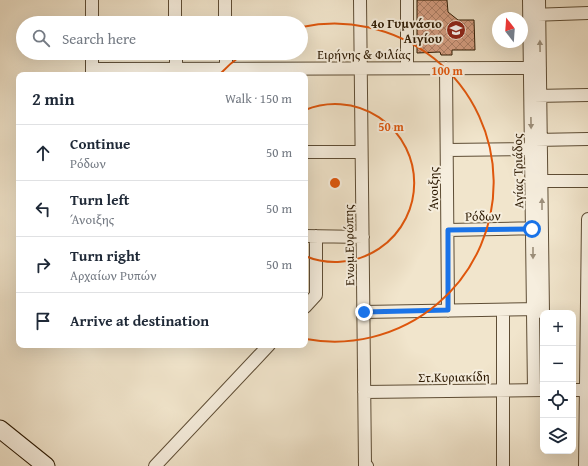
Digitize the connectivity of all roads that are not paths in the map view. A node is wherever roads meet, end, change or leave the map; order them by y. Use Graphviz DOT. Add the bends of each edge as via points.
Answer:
graph roads {
  1 [pos="92,0"];
  2 [pos="175,0"];
  3 [pos="225,0"];
  4 [pos="360,0"];
  5 [pos="407,0"];
  6 [pos="529,0"];
  7 [pos="539,0"];
  8 [pos="534,14"];
  9 [pos="588,14"];
  10 [pos="92,16"];
  11 [pos="175,16"];
  12 [pos="225,16"];
  13 [pos="92,60"];
  14 [pos="176,60"];
  15 [pos="226,60"];
  16 [pos="407,68"];
  17 [pos="446,68"];
  18 [pos="535,68"];
  19 [pos="226,69"];
  20 [pos="360,69"];
  21 [pos="92,72"];
  22 [pos="176,72"];
  23 [pos="588,95"];
  24 [pos="536,96"];
  25 [pos="588,139"];
  26 [pos="536,144"];
  27 [pos="447,150"];
  28 [pos="308,152"];
  29 [pos="362,152"];
  30 [pos="537,181"];
  31 [pos="588,181"];
  32 [pos="588,219"];
  33 [pos="537,228"];
  34 [pos="448,230"];
  35 [pos="311,236"];
  36 [pos="362,237"];
  37 [pos="308,304"];
  38 [pos="448,310"];
  39 [pos="503,310"];
  40 [pos="540,311"];
  41 [pos="364,312"];
  42 [pos="266,348"];
  43 [pos="503,390"];
  44 [pos="538,390"];
  45 [pos="576,390"];
  46 [pos="586,390"];
  47 [pos="364,392"];
  48 [pos="0,429"];
  49 [pos="366,465"];
  50 [pos="46,466"];
  51 [pos="155,466"];
  52 [pos="503,466"];
  53 [pos="585,466"];
  1 -- 10 [label="street"];
  2 -- 11 [label="street"];
  3 -- 12 [label="street"];
  4 -- 20 [label="street, Ενωμ.Ευρώπης"];
  5 -- 16 [label="street"];
  6 -- 8 [label="street, Αγίας Τριάδος"];
  7 -- 8 [label="street, Αγίας Τριάδος"];
  8 -- 9 [label="street"];
  8 -- 18 [label="street, Αγίας Τριάδος"];
  13 -- 21 [label="street"];
  14 -- 22 [label="street"];
  15 -- 19 [label="street"];
  16 -- 17 [label="street, Ειρήνης & Φιλίας"];
  16 -- 20 [label="street, Ειρήνης & Φιλίας"];
  17 -- 18 [label="street, Ειρήνης & Φιλίας"];
  17 -- 27 [label="street, Άνοιξης"];
  18 -- 24 [label="street, Αγίας Τριάδος"];
  19 -- 20 [label="street, Ειρήνης & Φιλίας"];
  19 -- 22 [label="street, Ειρήνης & Φιλίας"];
  20 -- 29 [label="street, Ενωμ.Ευρώπης"];
  21 -- 22 [label="street, Ειρήνης & Φιλίας"];
  23 -- 24 [label="street"];
  24 -- 26 [label="street, Αγίας Τριάδος"];
  25 -- 26 [label="street"];
  26 -- 27 [label="street"];
  26 -- 30 [label="street, Αγίας Τριάδος"];
  27 -- 34 [label="street, Άνοιξης"];
  28 -- 29 [label="street"];
  29 -- 36 [label="street, Ενωμ.Ευρώπης"];
  30 -- 31 [label="street"];
  30 -- 33 [label="street, Αγίας Τριάδος"];
  32 -- 46 [label="street"];
  33 -- 34 [label="street, Ρόδων"];
  33 -- 40 [label="street, Αγίας Τριάδος"];
  34 -- 38 [label="street, Άνοιξης"];
  35 -- 36 [label="street"];
  35 -- 37 [label="street" via="316,295"];
  36 -- 41 [label="street, Ενωμ.Ευρώπης"];
  38 -- 39 [label="street"];
  38 -- 41 [label="street"];
  39 -- 40 [label="street"];
  39 -- 43 [label="street"];
  40 -- 44 [label="street, Αγίας Τριάδος"];
  41 -- 47 [label="street, Ενωμ.Ευρώπης"];
  42 -- 51 [label="street"];
  43 -- 44 [label="street, Στ.Κυριακίδη"];
  43 -- 47 [label="street, Στ.Κυριακίδη"];
  43 -- 52 [label="street"];
  45 -- 46 [label="street"];
  46 -- 53 [label="street"];
  47 -- 49 [label="street, Ενωμ.Ευρώπης"];
  48 -- 50 [label="street"];
}
